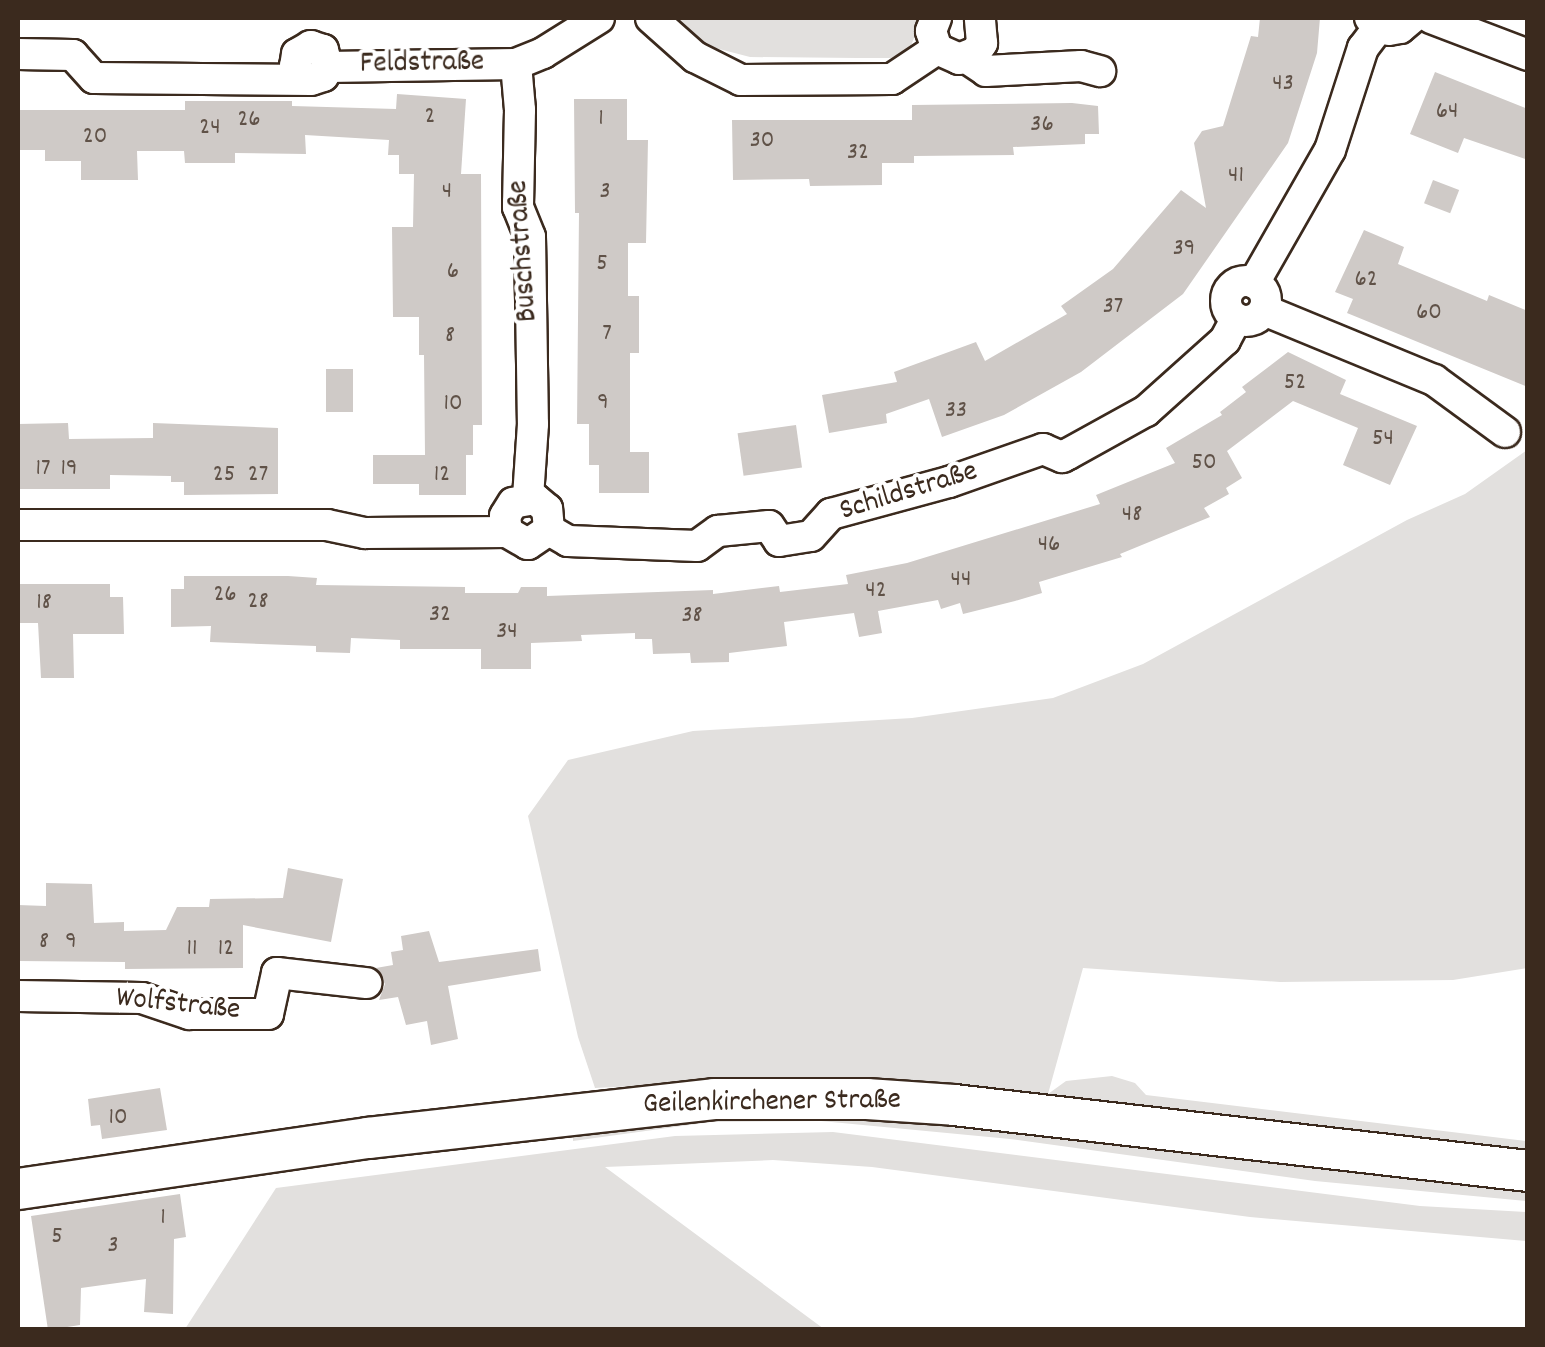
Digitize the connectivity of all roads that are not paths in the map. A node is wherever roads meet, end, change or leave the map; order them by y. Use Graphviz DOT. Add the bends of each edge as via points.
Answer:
graph roads {
  1 [pos="600,18"];
  2 [pos="652,18"];
  3 [pos="936,18"];
  4 [pos="980,18"];
  5 [pos="1412,18"];
  6 [pos="1431,18"];
  7 [pos="1374,22"];
  8 [pos="937,49"];
  9 [pos="18,54"];
  10 [pos="1528,55"];
  11 [pos="312,57"];
  12 [pos="967,58"];
  13 [pos="516,64"];
  14 [pos="1100,71"];
  15 [pos="1251,304"];
  16 [pos="1505,432"];
  17 [pos="528,498"];
  18 [pos="18,526"];
  19 [pos="549,530"];
  20 [pos="507,532"];
  21 [pos="366,983"];
  22 [pos="18,996"];
  23 [pos="1528,1171"];
  24 [pos="18,1189"];
  1 -- 13 [label="street"];
  2 -- 8 [label="street" via="695,57 741,80 892,79"];
  3 -- 8 [label="street" via="931,32"];
  4 -- 12 [label="street" via="982,43"];
  5 -- 7 [label="street, Schildstraße" via="1400,28"];
  6 -- 10 [label="street"];
  7 -- 15 [label="street, Schildstraße" via="1330,150"];
  8 -- 12 [label="street"];
  9 -- 11 [label="street, Feldstraße" via="73,55 94,78"];
  11 -- 13 [label="street, Feldstraße"];
  12 -- 14 [label="street" via="986,70"];
  13 -- 17 [label="street, Buschstraße" via="518,207 530,237"];
  15 -- 16 [label="street" via="1434,380"];
  15 -- 19 [label="street, Schildstraße" via="1225,340 1146,411 1062,458 1043,449 831,514 811,536 778,540 769,526 718,531 697,546 568,541"];
  17 -- 19 [label="street" via="547,509"];
  17 -- 20 [label="street" via="508,509"];
  18 -- 20 [label="street, Schildstraße"];
  19 -- 20 [label="street, Schildstraße" via="528,544"];
  21 -- 22 [label="street, Wolfstraße" via="277,974 268,1014 189,1014 142,998"];
  23 -- 24 [label="main road, Geilenkirchener Straße" via="954,1104 772,1099 600,1109"];
}
